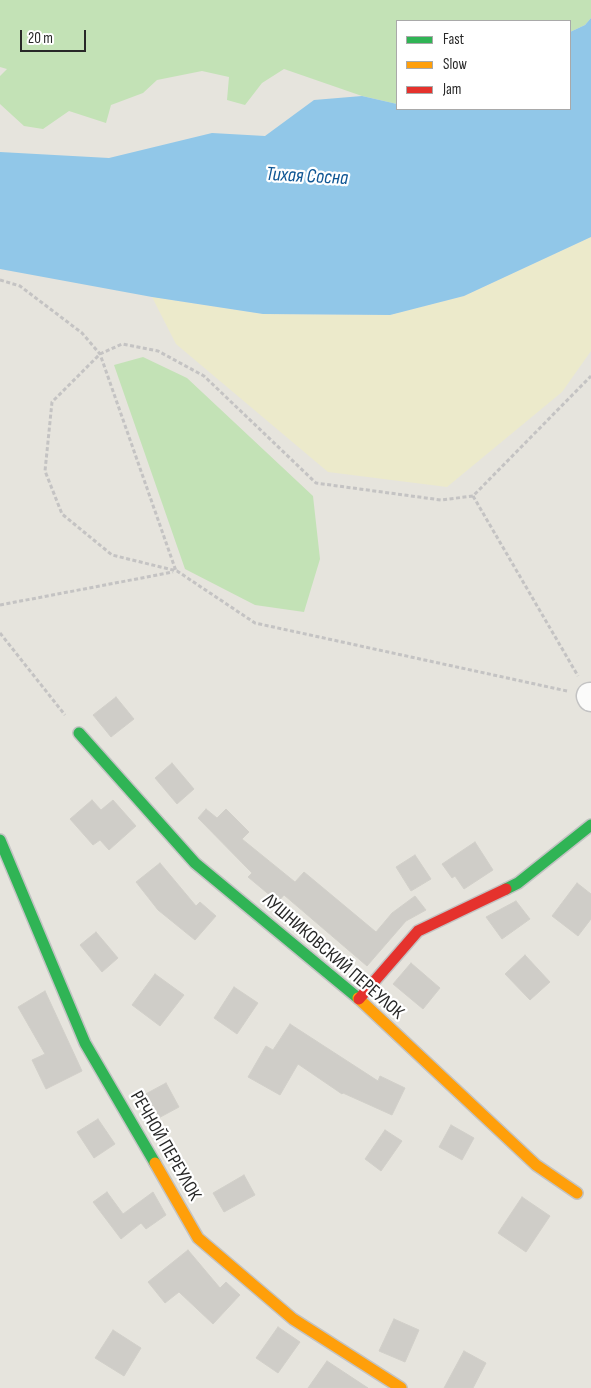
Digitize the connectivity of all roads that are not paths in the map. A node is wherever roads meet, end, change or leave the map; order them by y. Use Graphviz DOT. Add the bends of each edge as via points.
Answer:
graph roads {
  1 [pos="80,733"];
  2 [pos="591,825"];
  3 [pos="0,840"];
  4 [pos="359,999"];
  5 [pos="577,1193"];
  6 [pos="401,1388"];
  1 -- 4 [label="street, ЛУШНИКОВСКИЙ ПЕРЕУЛОК" via="195,863"];
  2 -- 4 [label="street" via="518,883 418,931"];
  3 -- 6 [label="street, РЕЧНОЙ ПЕРЕУЛОК" via="85,1042 198,1238 292,1319"];
  4 -- 5 [label="street, ЛУШНИКОВСКИЙ ПЕРЕУЛОК" via="536,1165"];
}
